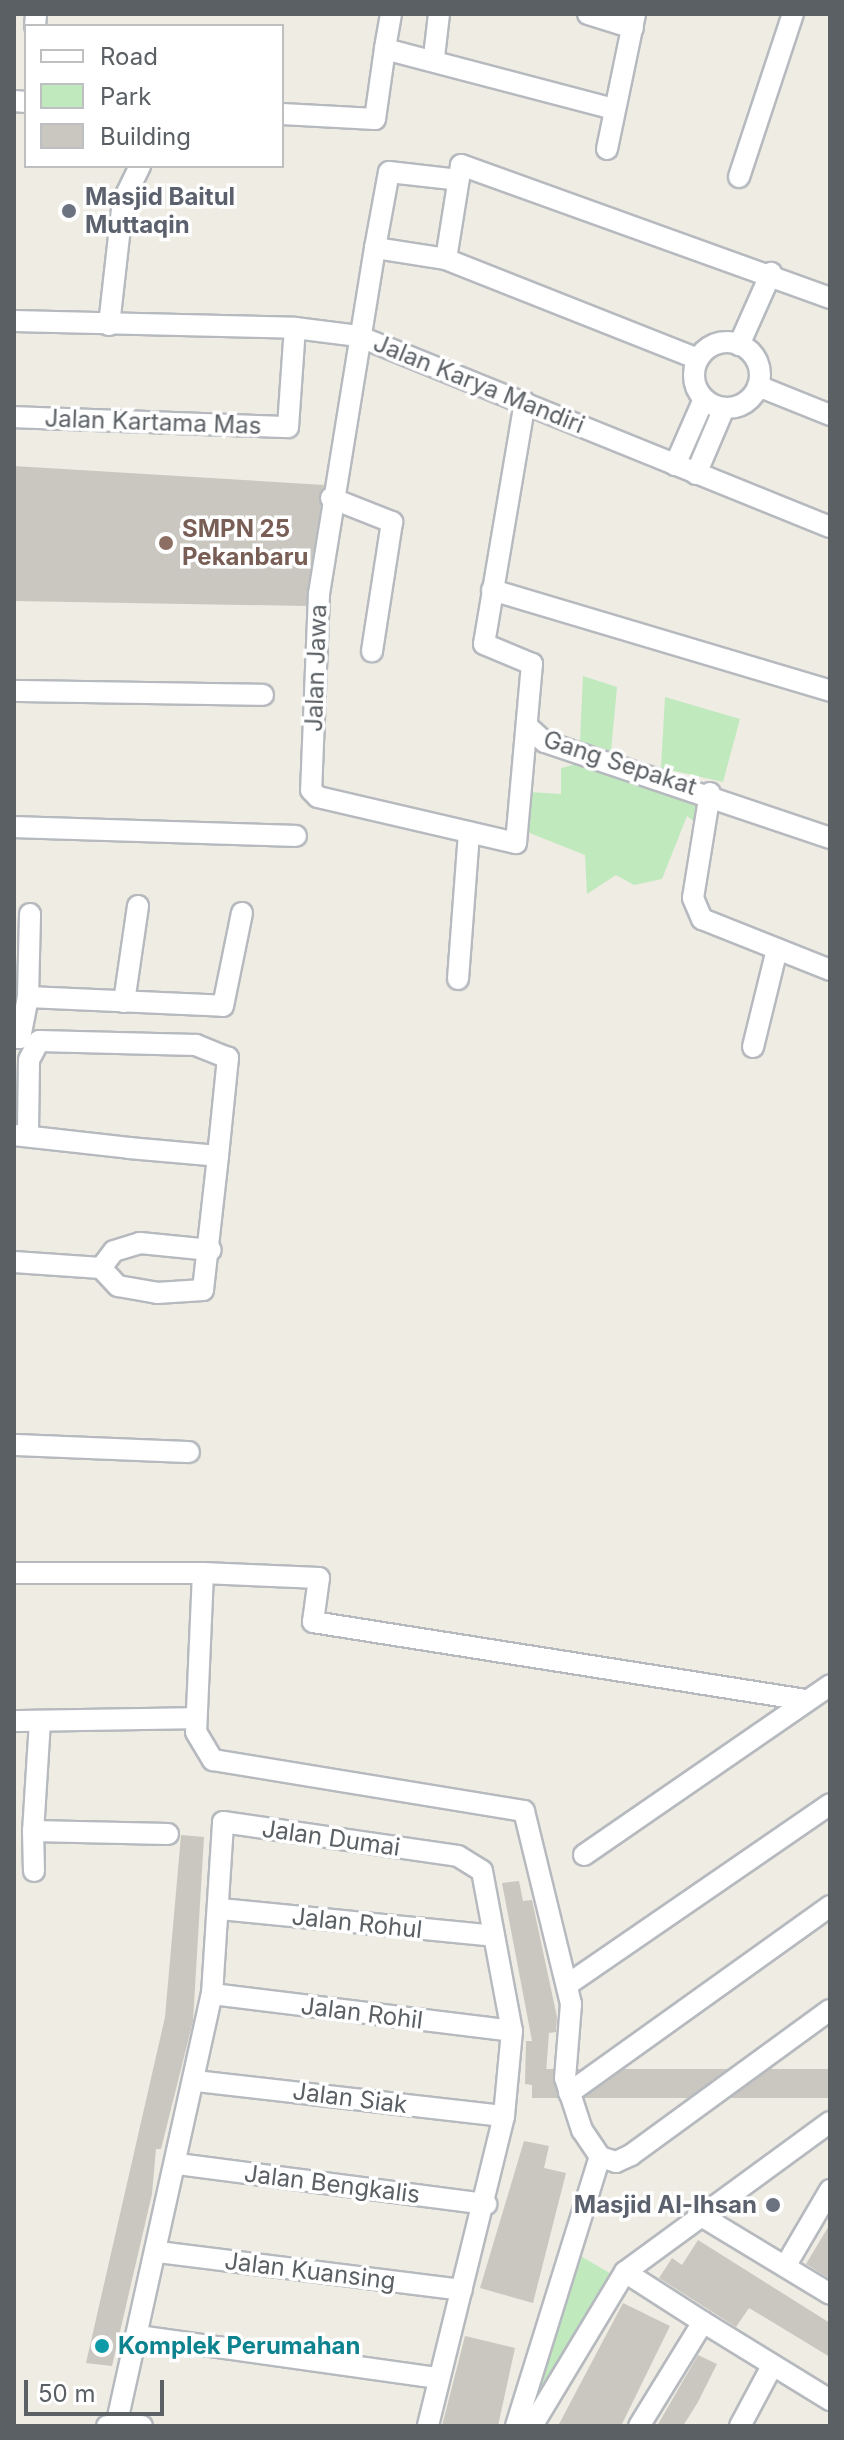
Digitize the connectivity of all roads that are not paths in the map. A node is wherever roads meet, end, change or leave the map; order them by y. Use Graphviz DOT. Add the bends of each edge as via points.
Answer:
graph roads {
  1 [pos="391,14"];
  2 [pos="439,14"];
  3 [pos="588,14"];
  4 [pos="793,14"];
  5 [pos="634,21"];
  6 [pos="385,49"];
  7 [pos="434,57"];
  8 [pos="613,109"];
  9 [pos="284,114"];
  10 [pos="607,149"];
  11 [pos="139,168"];
  12 [pos="739,177"];
  13 [pos="459,180"];
  14 [pos="375,248"];
  15 [pos="446,259"];
  16 [pos="771,273"];
  17 [pos="830,298"];
  18 [pos="14,321"];
  19 [pos="109,325"];
  20 [pos="295,328"];
  21 [pos="358,336"];
  22 [pos="739,345"];
  23 [pos="698,359"];
  24 [pos="758,386"];
  25 [pos="704,399"];
  26 [pos="525,402"];
  27 [pos="724,408"];
  28 [pos="830,415"];
  29 [pos="14,417"];
  30 [pos="675,465"];
  31 [pos="696,474"];
  32 [pos="331,498"];
  33 [pos="830,527"];
  34 [pos="492,590"];
  35 [pos="372,651"];
  36 [pos="14,691"];
  37 [pos="830,691"];
  38 [pos="263,695"];
  39 [pos="527,726"];
  40 [pos="710,793"];
  41 [pos="14,827"];
  42 [pos="469,832"];
  43 [pos="296,836"];
  44 [pos="830,838"];
  45 [pos="138,906"];
  46 [pos="242,913"];
  47 [pos="30,914"];
  48 [pos="777,949"];
  49 [pos="830,970"];
  50 [pos="458,979"];
  51 [pos="28,997"];
  52 [pos="124,1002"];
  53 [pos="14,1038"];
  54 [pos="753,1047"];
  55 [pos="21,1136"];
  56 [pos="218,1156"];
  57 [pos="211,1250"];
  58 [pos="14,1262"];
  59 [pos="101,1268"];
  60 [pos="14,1445"];
  61 [pos="189,1452"];
  62 [pos="14,1573"];
  63 [pos="203,1573"];
  64 [pos="830,1685"];
  65 [pos="806,1700"];
  66 [pos="195,1718"];
  67 [pos="14,1721"];
  68 [pos="40,1721"];
  69 [pos="830,1804"];
  70 [pos="33,1831"];
  71 [pos="168,1834"];
  72 [pos="584,1855"];
  73 [pos="34,1871"];
  74 [pos="830,1906"];
  75 [pos="220,1909"];
  76 [pos="494,1936"];
  77 [pos="567,1985"];
  78 [pos="212,1994"];
  79 [pos="830,2010"];
  80 [pos="512,2031"];
  81 [pos="196,2081"];
  82 [pos="569,2093"];
  83 [pos="504,2116"];
  84 [pos="830,2122"];
  85 [pos="600,2157"];
  86 [pos="178,2164"];
  87 [pos="830,2190"];
  88 [pos="486,2204"];
  89 [pos="698,2214"];
  90 [pos="158,2252"];
  91 [pos="786,2265"];
  92 [pos="625,2272"];
  93 [pos="462,2290"];
  94 [pos="830,2294"];
  95 [pos="703,2322"];
  96 [pos="139,2336"];
  97 [pos="772,2366"];
  98 [pos="437,2378"];
  99 [pos="830,2400"];
  100 [pos="113,2425"];
  101 [pos="142,2426"];
  102 [pos="428,2426"];
  103 [pos="516,2426"];
  104 [pos="532,2426"];
  105 [pos="639,2426"];
  106 [pos="740,2426"];
  1 -- 6 [label="street"];
  2 -- 7 [label="street"];
  3 -- 5 [label="street"];
  4 -- 12 [label="street"];
  5 -- 8 [label="street"];
  6 -- 7 [label="street"];
  6 -- 9 [label="street" via="375,119"];
  7 -- 8 [label="street"];
  8 -- 10 [label="street"];
  11 -- 19 [label="street" via="123,201"];
  13 -- 14 [label="street, Jalan Jawa" via="389,172"];
  13 -- 15 [label="street"];
  13 -- 16 [label="street" via="461,165"];
  14 -- 15 [label="street"];
  14 -- 21 [label="street, Jalan Jawa"];
  15 -- 23 [label="street"];
  16 -- 17 [label="street"];
  16 -- 22 [label="street"];
  18 -- 19 [label="street, Jalan Karya Mandiri"];
  19 -- 20 [label="street, Jalan Karya Mandiri"];
  20 -- 21 [label="street, Jalan Karya Mandiri"];
  20 -- 29 [label="street, Jalan Kartama Mas" via="288,427"];
  21 -- 26 [label="street, Jalan Karya Mandiri"];
  21 -- 32 [label="street, Jalan Jawa"];
  22 -- 23 [label="street" via="713,345"];
  22 -- 24 [label="street" via="758,364"];
  23 -- 25 [label="street" via="694,381"];
  24 -- 27 [label="street" via="744,403"];
  24 -- 28 [label="street"];
  25 -- 27 [label="street"];
  25 -- 30 [label="street"];
  26 -- 30 [label="street, Jalan Karya Mandiri"];
  26 -- 34 [label="street, Gang Sepakat"];
  27 -- 31 [label="street"];
  30 -- 31 [label="street, Jalan Karya Mandiri"];
  31 -- 33 [label="street, Jalan Karya Mandiri"];
  32 -- 35 [label="street" via="392,522"];
  32 -- 42 [label="street, Jalan Jawa" via="319,594 311,790 332,803"];
  34 -- 37 [label="street"];
  34 -- 39 [label="street, Gang Sepakat" via="484,644 532,664"];
  36 -- 38 [label="street"];
  39 -- 40 [label="street, Gang Sepakat" via="545,742"];
  39 -- 42 [label="street, Jalan Jawa" via="516,843"];
  40 -- 44 [label="street, Gang Sepakat"];
  40 -- 48 [label="street" via="693,898 702,919"];
  41 -- 43 [label="street"];
  42 -- 50 [label="street"];
  45 -- 52 [label="street"];
  46 -- 52 [label="street" via="223,1006"];
  47 -- 51 [label="street"];
  48 -- 49 [label="street"];
  48 -- 54 [label="street"];
  51 -- 52 [label="street"];
  51 -- 53 [label="street" via="20,1038"];
  55 -- 56 [label="street"];
  55 -- 56 [label="street" via="29,1060 39,1041 196,1045 228,1058 230,1067"];
  56 -- 57 [label="street"];
  57 -- 59 [label="street" via="140,1243 114,1251"];
  57 -- 59 [label="street" via="207,1282 197,1294 118,1286"];
  58 -- 59 [label="street"];
  60 -- 61 [label="street"];
  62 -- 63 [label="street"];
  63 -- 65 [label="street" via="319,1578 313,1622"];
  63 -- 66 [label="street" via="207,1582"];
  64 -- 65 [label="street"];
  65 -- 72 [label="street"];
  66 -- 68 [label="street"];
  66 -- 77 [label="street" via="201,1747 213,1760 524,1811"];
  67 -- 68 [label="street"];
  68 -- 70 [label="street"];
  69 -- 77 [label="street"];
  70 -- 71 [label="street"];
  70 -- 73 [label="street"];
  74 -- 82 [label="street"];
  75 -- 76 [label="street, Jalan Rohul"];
  75 -- 76 [label="street, Jalan Dumai" via="223,1822 458,1856 482,1871"];
  75 -- 78 [label="street, Jalan Dumai"];
  76 -- 80 [label="street, Jalan Dumai"];
  77 -- 82 [label="street"];
  78 -- 80 [label="street, Jalan Rohil"];
  78 -- 81 [label="street, Jalan Dumai"];
  79 -- 85 [label="street" via="631,2155 616,2162"];
  80 -- 83 [label="street, Jalan Dumai"];
  81 -- 83 [label="street, Jalan Siak"];
  81 -- 86 [label="street, Jalan Dumai"];
  82 -- 85 [label="street" via="582,2130"];
  83 -- 88 [label="street, Jalan Dumai"];
  84 -- 89 [label="street"];
  85 -- 103 [label="street"];
  86 -- 88 [label="street, Jalan Bengkalis"];
  86 -- 90 [label="street, Jalan Dumai"];
  87 -- 91 [label="street"];
  88 -- 93 [label="street, Jalan Dumai"];
  89 -- 91 [label="street"];
  89 -- 92 [label="street"];
  90 -- 93 [label="street, Jalan Kuansing"];
  90 -- 96 [label="street, Jalan Dumai"];
  91 -- 94 [label="street"];
  92 -- 95 [label="street"];
  92 -- 104 [label="street"];
  93 -- 98 [label="street, Jalan Dumai"];
  95 -- 97 [label="street"];
  95 -- 105 [label="street"];
  96 -- 98 [label="street"];
  96 -- 100 [label="street, Jalan Dumai"];
  97 -- 99 [label="street"];
  97 -- 106 [label="street"];
  98 -- 102 [label="street, Jalan Dumai"];
  100 -- 101 [label="street"];
}
